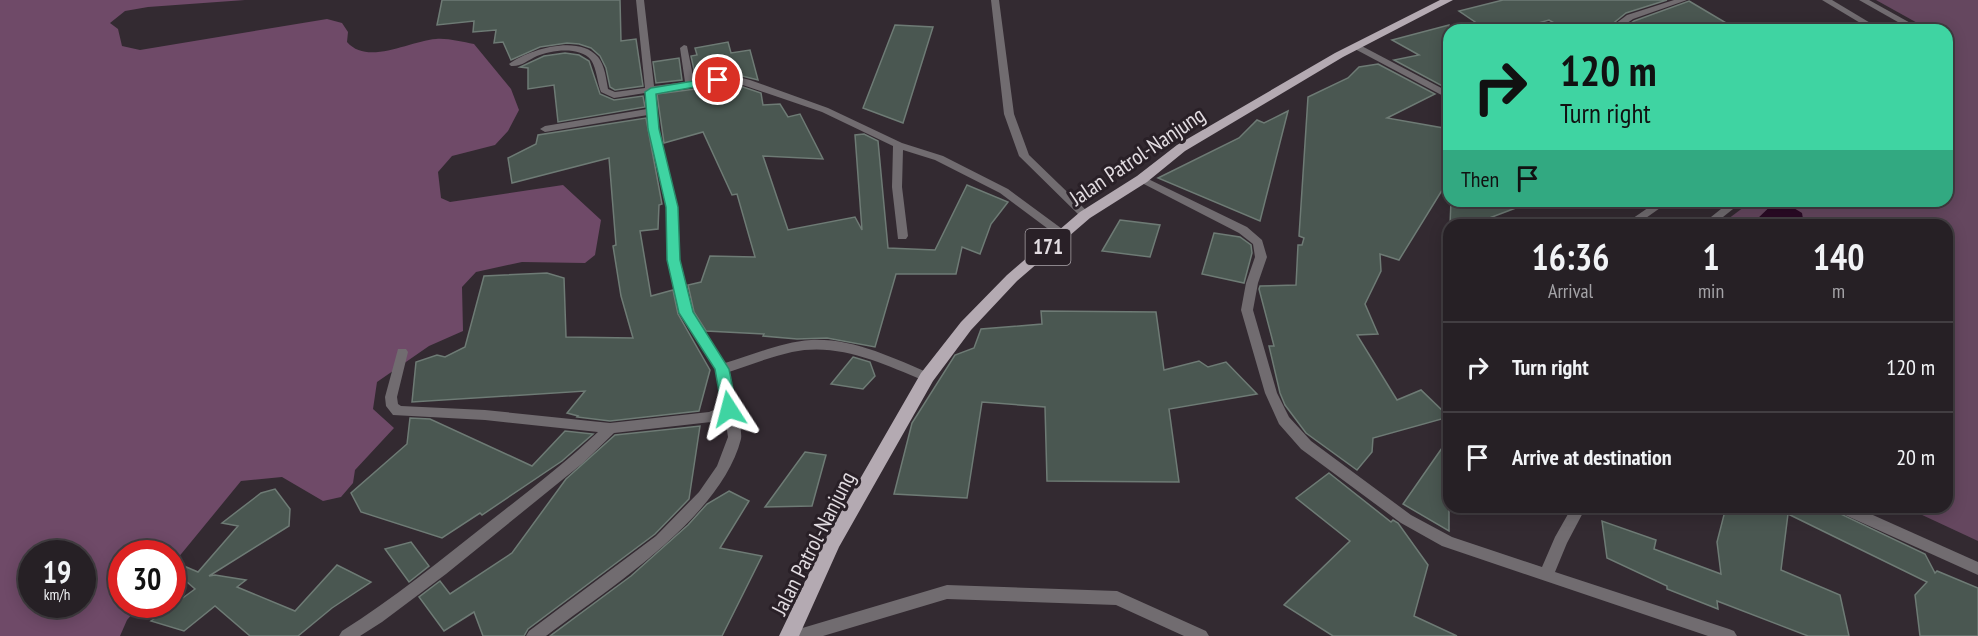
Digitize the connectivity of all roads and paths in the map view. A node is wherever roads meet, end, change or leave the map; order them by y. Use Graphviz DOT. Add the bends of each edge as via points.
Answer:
graph roads {
  1 [pos="640,0"];
  2 [pos="995,0"];
  3 [pos="1448,0"];
  4 [pos="1683,0"];
  5 [pos="1826,0"];
  6 [pos="1863,0"];
  7 [pos="1620,24"];
  8 [pos="1868,24"];
  9 [pos="1908,24"];
  10 [pos="1356,46"];
  11 [pos="684,48"];
  12 [pos="514,64"];
  13 [pos="690,84"];
  14 [pos="651,92"];
  15 [pos="1443,93"];
  16 [pos="652,111"];
  17 [pos="545,129"];
  18 [pos="898,145"];
  19 [pos="1142,179"];
  20 [pos="1656,207"];
  21 [pos="1730,207"];
  22 [pos="1085,215"];
  23 [pos="1637,219"];
  24 [pos="1714,219"];
  25 [pos="1063,234"];
  26 [pos="902,236"];
  27 [pos="402,352"];
  28 [pos="722,369"];
  29 [pos="927,377"];
  30 [pos="729,409"];
  31 [pos="609,428"];
  32 [pos="1576,513"];
  33 [pos="1853,513"];
  34 [pos="1978,569"];
  35 [pos="1546,576"];
  36 [pos="347,636"];
  37 [pos="534,636"];
  38 [pos="789,636"];
  39 [pos="799,636"];
  40 [pos="1201,636"];
  41 [pos="1729,636"];
  1 -- 14 [label="street"];
  2 -- 22 [label="street" via="1009,114 1024,156"];
  3 -- 10 [label="main road, Jalan Patrol-Nanjung / 171"];
  4 -- 7 [label="street"];
  5 -- 8 [label="street"];
  6 -- 9 [label="street"];
  10 -- 15 [label="street"];
  10 -- 19 [label="main road, Jalan Patrol-Nanjung / 171" via="1181,148"];
  11 -- 13 [label="street"];
  12 -- 14 [label="street" via="550,50 576,50 590,53 597,61 608,94"];
  13 -- 14 [label="street"];
  13 -- 18 [label="street" via="734,79 747,82 825,110"];
  14 -- 16 [label="street"];
  16 -- 17 [label="street"];
  16 -- 28 [label="street" via="672,207 674,260 686,313"];
  18 -- 25 [label="street" via="939,158 1004,191"];
  18 -- 26 [label="street"];
  19 -- 22 [label="main road, Jalan Patrol-Nanjung / 171"];
  19 -- 35 [label="street" via="1243,230 1258,243 1261,257 1247,310 1271,393 1284,420 1306,445 1406,519 1447,542"];
  20 -- 23 [label="street"];
  21 -- 24 [label="street"];
  22 -- 25 [label="main road, Jalan Patrol-Nanjung / 171"];
  25 -- 29 [label="main road, Jalan Patrol-Nanjung / 171" via="1012,278 966,326"];
  27 -- 31 [label="street" via="392,397 392,406 398,411"];
  28 -- 29 [label="street" via="794,347 835,346 855,349"];
  28 -- 30 [label="street"];
  29 -- 38 [label="main road, Jalan Patrol-Nanjung / 171" via="832,543"];
  30 -- 31 [label="street" via="701,419"];
  30 -- 37 [label="street" via="735,437 723,468 704,496 661,540"];
  31 -- 36 [label="street" via="578,459 441,569"];
  32 -- 35 [label="street"];
  33 -- 34 [label="street"];
  35 -- 41 [label="street"];
  39 -- 40 [label="street" via="947,592 1117,598"];
}
